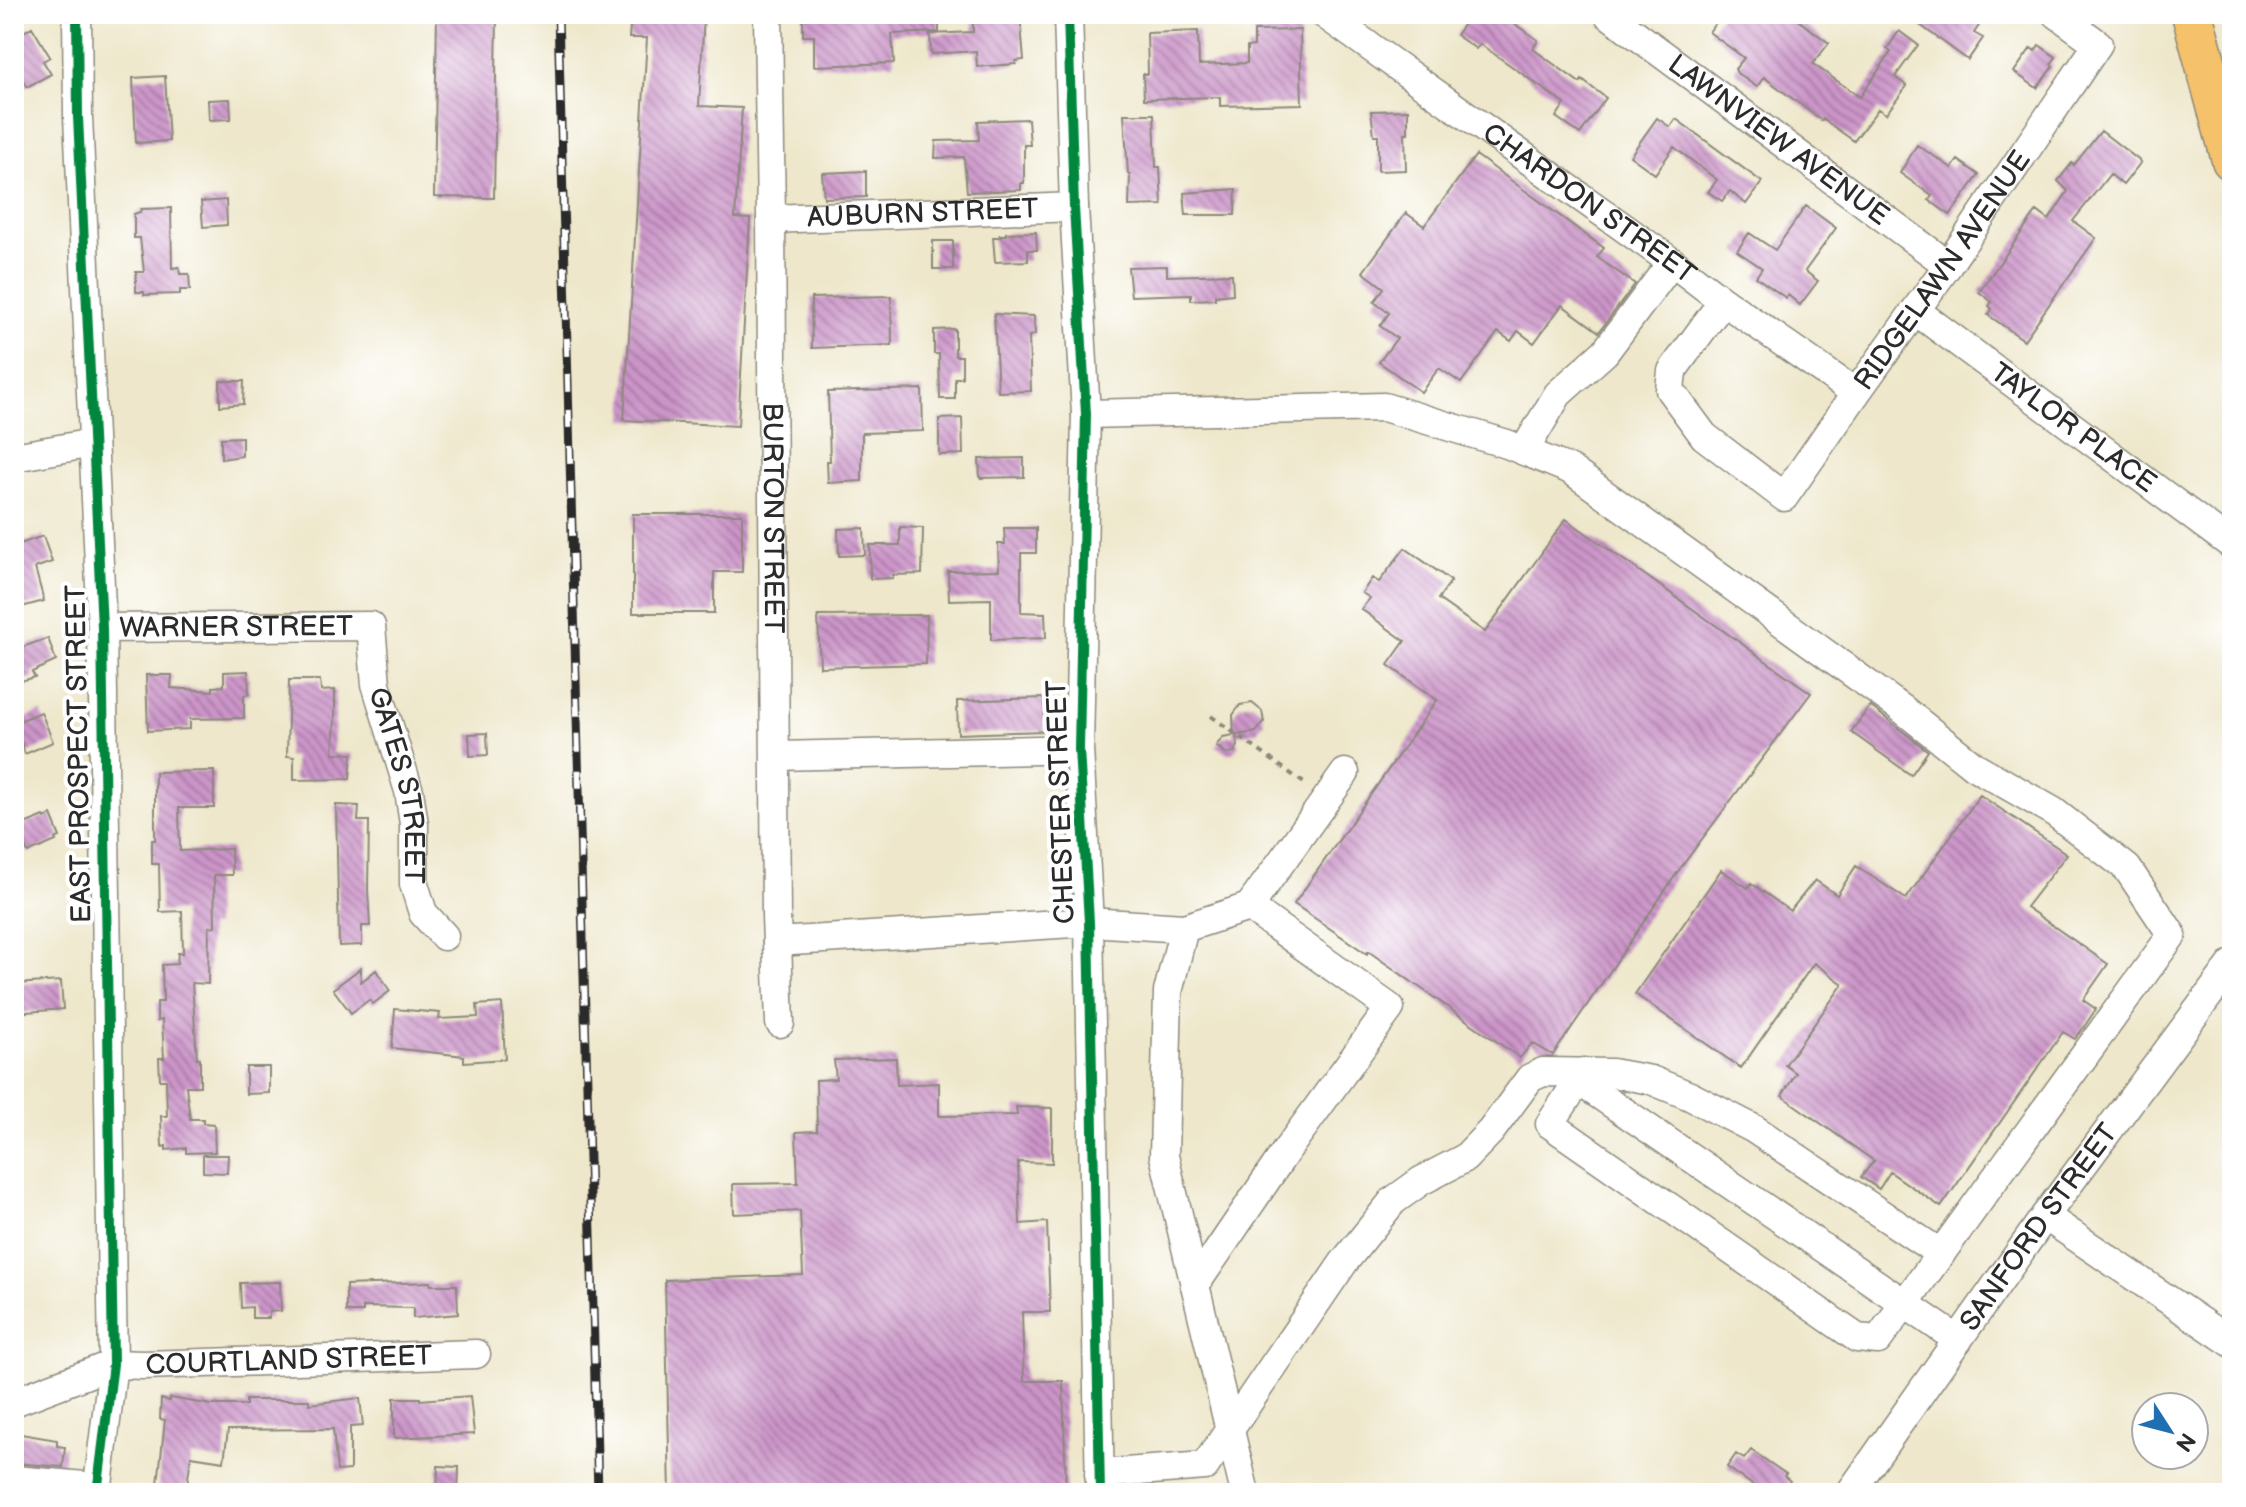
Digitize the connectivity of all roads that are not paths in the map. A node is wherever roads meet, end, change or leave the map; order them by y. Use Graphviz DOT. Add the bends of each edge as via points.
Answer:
graph roads {
  1 [pos="77,14"];
  2 [pos="768,14"];
  3 [pos="1068,14"];
  4 [pos="1324,14"];
  5 [pos="1608,14"];
  6 [pos="2057,14"];
  7 [pos="2183,14"];
  8 [pos="2192,14"];
  9 [pos="2209,80"];
  10 [pos="2232,160"];
  11 [pos="1074,207"];
  12 [pos="771,219"];
  13 [pos="1672,262"];
  14 [pos="1948,265"];
  15 [pos="1723,301"];
  16 [pos="1916,311"];
  17 [pos="1856,393"];
  18 [pos="1086,414"];
  19 [pos="93,443"];
  20 [pos="1524,451"];
  21 [pos="14,457"];
  22 [pos="2232,545"];
  23 [pos="371,626"];
  24 [pos="102,628"];
  25 [pos="1079,749"];
  26 [pos="776,756"];
  27 [pos="1345,773"];
  28 [pos="1249,907"];
  29 [pos="1089,922"];
  30 [pos="1184,928"];
  31 [pos="444,936"];
  32 [pos="777,942"];
  33 [pos="2232,964"];
  34 [pos="780,1023"];
  35 [pos="1582,1076"];
  36 [pos="2045,1216"];
  37 [pos="1941,1254"];
  38 [pos="1195,1285"];
  39 [pos="1904,1304"];
  40 [pos="1958,1340"];
  41 [pos="2232,1343"];
  42 [pos="476,1354"];
  43 [pos="113,1364"];
  44 [pos="14,1402"];
  45 [pos="1230,1430"];
  46 [pos="14,1480"];
  47 [pos="1100,1483"];
  48 [pos="97,1490"];
  49 [pos="1245,1493"];
  50 [pos="1850,1493"];
  1 -- 19 [label="street, EAST PROSPECT STREET"];
  2 -- 12 [label="street, BURTON STREET"];
  3 -- 11 [label="street, CHESTER STREET"];
  4 -- 13 [label="street, CHARDON STREET"];
  5 -- 14 [label="street, LAWNVIEW AVENUE"];
  6 -- 14 [label="street, RIDGELAWN AVENUE" via="2098,44"];
  7 -- 9 [label="highway"];
  8 -- 9 [label="highway"];
  9 -- 10 [label="highway"];
  11 -- 12 [label="street, AUBURN STREET"];
  11 -- 18 [label="street, CHESTER STREET"];
  12 -- 26 [label="street, BURTON STREET"];
  13 -- 15 [label="street, CHARDON STREET"];
  13 -- 20 [label="street" via="1605,352 1558,394"];
  14 -- 16 [label="street, RIDGELAWN AVENUE"];
  15 -- 17 [label="street, CHARDON STREET"];
  15 -- 17 [label="street, RIDGELAWN AVENUE" via="1672,371 1670,390 1704,436 1784,497"];
  16 -- 17 [label="street, RIDGELAWN AVENUE"];
  16 -- 22 [label="street, TAYLOR PLACE"];
  18 -- 20 [label="street" via="1384,407"];
  18 -- 25 [label="street, CHESTER STREET"];
  19 -- 21 [label="street"];
  19 -- 24 [label="street, EAST PROSPECT STREET"];
  20 -- 37 [label="street" via="1571,470 1974,766 2054,812 2127,868 2172,935"];
  23 -- 24 [label="street, WARNER STREET"];
  23 -- 31 [label="street, GATES STREET" via="376,684 409,791 414,884 423,913"];
  24 -- 43 [label="street, EAST PROSPECT STREET"];
  25 -- 26 [label="street"];
  25 -- 29 [label="street, CHESTER STREET"];
  26 -- 32 [label="street, BURTON STREET"];
  27 -- 28 [label="street"];
  28 -- 30 [label="street"];
  28 -- 38 [label="street" via="1390,1008"];
  29 -- 30 [label="street"];
  29 -- 32 [label="street"];
  29 -- 47 [label="street, CHESTER STREET"];
  30 -- 38 [label="street" via="1168,992 1164,1156"];
  32 -- 34 [label="street, BURTON STREET"];
  33 -- 36 [label="street, SANFORD STREET"];
  35 -- 37 [label="street" via="1612,1073 1651,1080 1690,1096 1754,1129"];
  35 -- 39 [label="street"];
  35 -- 39 [label="street" via="1550,1124 1857,1338 1878,1340"];
  35 -- 45 [label="street" via="1543,1072 1530,1078 1465,1158 1393,1201 1344,1262"];
  36 -- 40 [label="street, SANFORD STREET"];
  36 -- 41 [label="street"];
  37 -- 39 [label="street"];
  38 -- 45 [label="street"];
  39 -- 40 [label="street"];
  40 -- 50 [label="street, SANFORD STREET"];
  42 -- 43 [label="street, COURTLAND STREET"];
  43 -- 44 [label="street, COURTLAND STREET"];
  43 -- 48 [label="street, EAST PROSPECT STREET"];
  45 -- 47 [label="street" via="1205,1466"];
  45 -- 49 [label="street"];
  46 -- 48 [label="street"];
}
